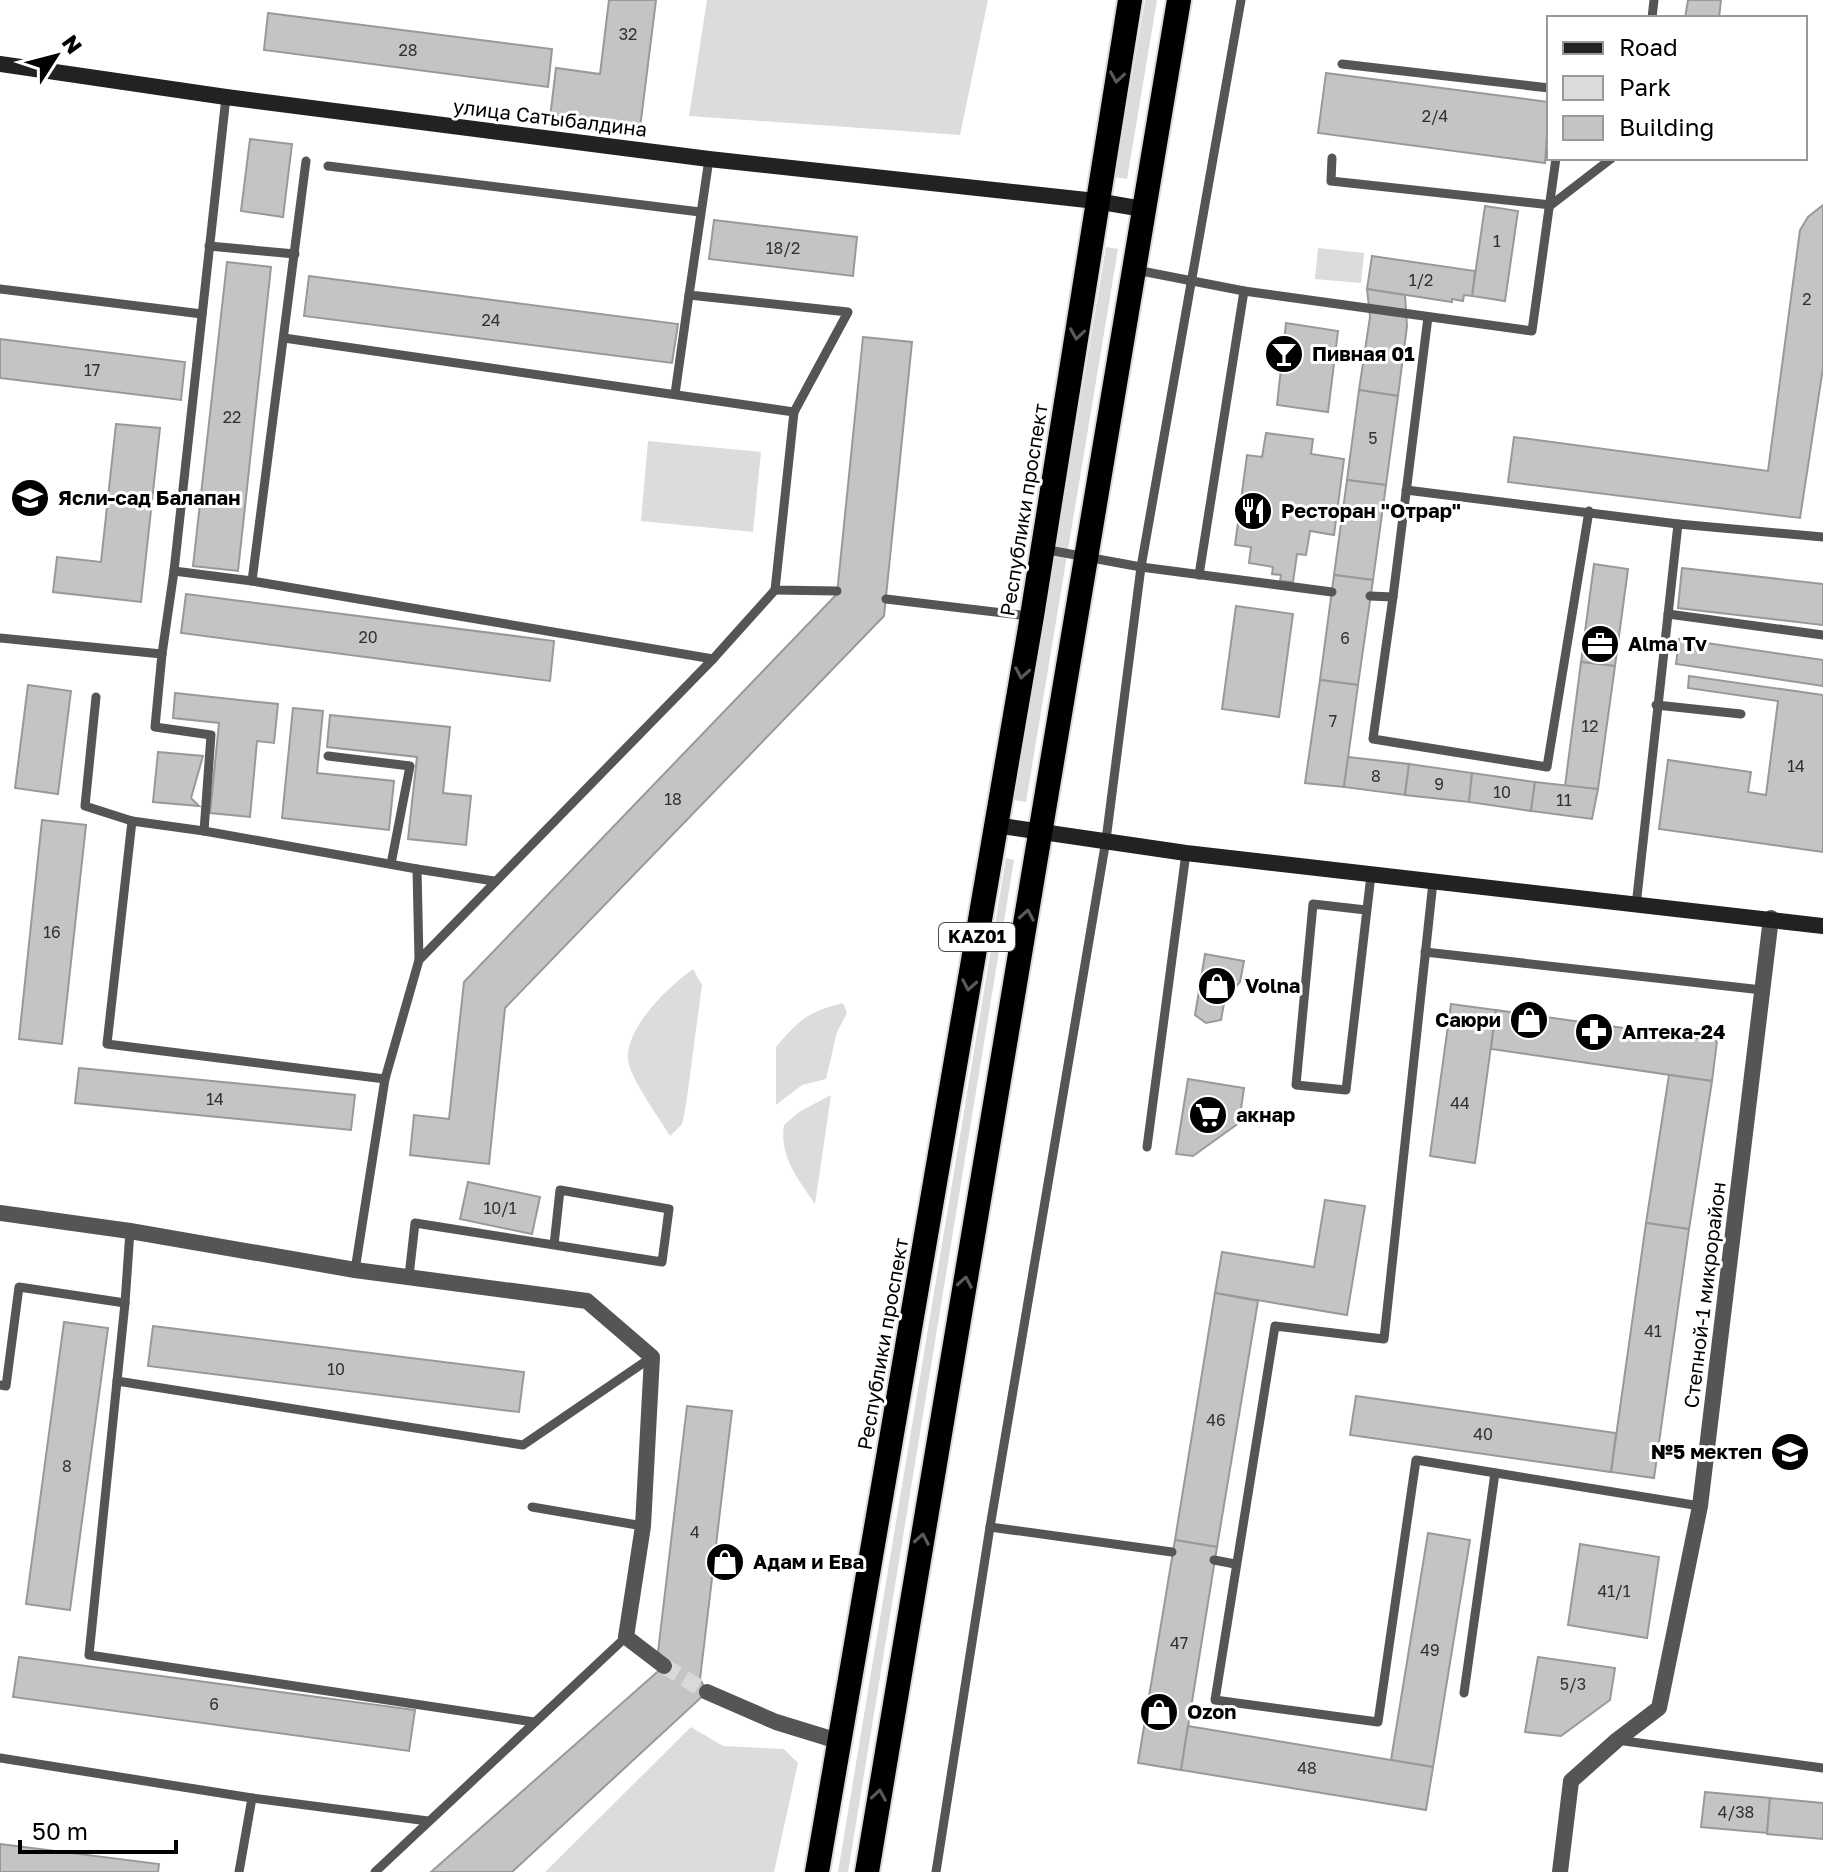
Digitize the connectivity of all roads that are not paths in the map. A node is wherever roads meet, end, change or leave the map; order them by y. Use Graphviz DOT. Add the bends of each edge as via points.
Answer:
graph roads {
  1 [pos="1130,0"];
  2 [pos="1179,0"];
  3 [pos="1241,0"];
  4 [pos="0,64"];
  5 [pos="1342,64"];
  6 [pos="1547,88"];
  7 [pos="226,97"];
  8 [pos="1332,158"];
  9 [pos="709,159"];
  10 [pos="1556,160"];
  11 [pos="1609,160"];
  12 [pos="306,161"];
  13 [pos="328,166"];
  14 [pos="1096,201"];
  15 [pos="1551,205"];
  16 [pos="1143,209"];
  17 [pos="700,212"];
  18 [pos="209,246"];
  19 [pos="295,254"];
  20 [pos="1133,270"];
  21 [pos="1193,280"];
  22 [pos="0,289"];
  23 [pos="1244,291"];
  24 [pos="689,295"];
  25 [pos="202,314"];
  26 [pos="1428,317"];
  27 [pos="284,338"];
  28 [pos="675,394"];
  29 [pos="794,412"];
  30 [pos="1406,490"];
  31 [pos="1589,511"];
  32 [pos="1678,524"];
  33 [pos="1823,537"];
  34 [pos="1043,549"];
  35 [pos="1085,556"];
  36 [pos="1141,567"];
  37 [pos="174,571"];
  38 [pos="1199,575"];
  39 [pos="252,581"];
  40 [pos="775,590"];
  41 [pos="837,591"];
  42 [pos="1332,592"];
  43 [pos="1370,596"];
  44 [pos="1393,597"];
  45 [pos="886,599"];
  46 [pos="1668,614"];
  47 [pos="1032,616"];
  48 [pos="1823,635"];
  49 [pos="0,638"];
  50 [pos="162,654"];
  51 [pos="713,659"];
  52 [pos="96,697"];
  53 [pos="1656,705"];
  54 [pos="1741,714"];
  55 [pos="328,756"];
  56 [pos="132,821"];
  57 [pos="995,825"];
  58 [pos="204,831"];
  59 [pos="1041,832"];
  60 [pos="1106,840"];
  61 [pos="1186,853"];
  62 [pos="391,864"];
  63 [pos="417,869"];
  64 [pos="1371,875"];
  65 [pos="494,881"];
  66 [pos="1433,882"];
  67 [pos="1636,906"];
  68 [pos="1366,910"];
  69 [pos="1771,918"];
  70 [pos="1823,926"];
  71 [pos="1425,952"];
  72 [pos="419,960"];
  73 [pos="1762,990"];
  74 [pos="385,1079"];
  75 [pos="1147,1147"];
  76 [pos="0,1213"];
  77 [pos="130,1231"];
  78 [pos="554,1245"];
  79 [pos="355,1270"];
  80 [pos="409,1276"];
  81 [pos="125,1303"];
  82 [pos="652,1357"];
  83 [pos="117,1381"];
  84 [pos="2,1388"];
  85 [pos="1495,1473"];
  86 [pos="1700,1506"];
  87 [pos="532,1507"];
  88 [pos="643,1526"];
  89 [pos="990,1527"];
  90 [pos="1172,1552"];
  91 [pos="1214,1560"];
  92 [pos="1235,1564"];
  93 [pos="626,1637"];
  94 [pos="664,1666"];
  95 [pos="707,1692"];
  96 [pos="1464,1693"];
  97 [pos="534,1722"];
  98 [pos="1617,1740"];
  99 [pos="838,1741"];
  100 [pos="0,1758"];
  101 [pos="1823,1768"];
  102 [pos="252,1798"];
  103 [pos="428,1821"];
  104 [pos="239,1872"];
  105 [pos="375,1872"];
  106 [pos="817,1872"];
  107 [pos="867,1872"];
  108 [pos="936,1872"];
  109 [pos="1560,1872"];
  1 -- 14 [label="highway, Республики проспект / KАZ01, one-way"];
  2 -- 16 [label="highway, KАZ01"];
  3 -- 21 [label="lane"];
  4 -- 7 [label="street, улица Сатыбалдина"];
  5 -- 6 [label="lane"];
  7 -- 9 [label="street, улица Сатыбалдина"];
  7 -- 18 [label="lane"];
  8 -- 15 [label="lane" via="1331,181"];
  9 -- 14 [label="street, улица Сатыбалдина"];
  9 -- 17 [label="lane"];
  10 -- 15 [label="lane"];
  11 -- 15 [label="lane"];
  12 -- 19 [label="lane"];
  13 -- 17 [label="lane"];
  14 -- 16 [label="street"];
  14 -- 34 [label="highway, Республики проспект / KАZ01, one-way"];
  15 -- 26 [label="lane" via="1532,331"];
  16 -- 20 [label="highway, KАZ01"];
  17 -- 24 [label="lane"];
  18 -- 19 [label="lane"];
  18 -- 25 [label="lane"];
  19 -- 27 [label="lane"];
  20 -- 21 [label="lane"];
  20 -- 35 [label="highway, KАZ01"];
  21 -- 23 [label="lane"];
  21 -- 36 [label="lane"];
  22 -- 25 [label="lane"];
  23 -- 26 [label="lane"];
  23 -- 38 [label="lane"];
  24 -- 28 [label="lane"];
  24 -- 29 [label="lane" via="848,312"];
  25 -- 37 [label="lane"];
  26 -- 30 [label="lane"];
  27 -- 28 [label="lane"];
  27 -- 39 [label="lane"];
  28 -- 29 [label="lane"];
  29 -- 40 [label="lane"];
  30 -- 31 [label="lane"];
  30 -- 44 [label="lane"];
  31 -- 32 [label="lane"];
  31 -- 44 [label="lane" via="1547,767 1373,739"];
  32 -- 33 [label="lane"];
  32 -- 46 [label="lane"];
  34 -- 35 [label="lane"];
  34 -- 47 [label="highway, Республики проспект / KАZ01"];
  35 -- 36 [label="lane"];
  35 -- 59 [label="highway, KАZ01"];
  36 -- 38 [label="lane"];
  36 -- 60 [label="lane"];
  37 -- 39 [label="lane"];
  37 -- 50 [label="lane"];
  38 -- 42 [label="lane"];
  39 -- 51 [label="lane"];
  40 -- 41 [label="lane"];
  40 -- 51 [label="lane"];
  43 -- 44 [label="lane"];
  45 -- 47 [label="lane"];
  46 -- 48 [label="lane"];
  46 -- 53 [label="lane"];
  47 -- 57 [label="highway, Республики проспект / KАZ01, one-way"];
  49 -- 50 [label="lane"];
  50 -- 58 [label="lane" via="155,727 211,735"];
  51 -- 65 [label="lane"];
  52 -- 56 [label="lane" via="85,806"];
  53 -- 54 [label="lane"];
  53 -- 67 [label="lane"];
  55 -- 62 [label="lane" via="410,766"];
  56 -- 58 [label="lane"];
  56 -- 74 [label="lane" via="107,1044"];
  57 -- 59 [label="street"];
  57 -- 99 [label="highway, Республики проспект / KАZ01, one-way"];
  58 -- 62 [label="lane"];
  59 -- 60 [label="street"];
  107 -- 59 [label="highway, KАZ01, one-way"];
  60 -- 61 [label="street"];
  60 -- 89 [label="lane"];
  61 -- 64 [label="street"];
  61 -- 75 [label="lane"];
  62 -- 63 [label="lane"];
  63 -- 65 [label="lane"];
  63 -- 72 [label="lane"];
  64 -- 66 [label="street"];
  64 -- 68 [label="lane"];
  65 -- 72 [label="lane"];
  66 -- 67 [label="street"];
  66 -- 71 [label="lane"];
  67 -- 69 [label="street"];
  68 -- 68 [label="lane" via="1346,1090 1296,1085 1313,904"];
  69 -- 70 [label="street"];
  69 -- 73 [label="street, Степной-1 микрорайон"];
  71 -- 73 [label="lane"];
  71 -- 92 [label="lane" via="1384,1339 1275,1326"];
  72 -- 74 [label="lane"];
  73 -- 86 [label="street, Степной-1 микрорайон"];
  74 -- 79 [label="lane"];
  76 -- 77 [label="street"];
  77 -- 79 [label="street"];
  77 -- 81 [label="lane"];
  78 -- 78 [label="lane" via="662,1262 669,1209 560,1190"];
  78 -- 80 [label="lane" via="415,1223"];
  79 -- 80 [label="street"];
  80 -- 82 [label="street" via="587,1301"];
  81 -- 83 [label="lane"];
  81 -- 84 [label="lane" via="19,1287"];
  82 -- 83 [label="lane" via="523,1445"];
  82 -- 88 [label="street"];
  83 -- 97 [label="lane" via="89,1655"];
  85 -- 86 [label="lane"];
  85 -- 92 [label="lane" via="1416,1460 1378,1722 1215,1700"];
  85 -- 96 [label="lane"];
  86 -- 98 [label="street, Степной-1 микрорайон" via="1659,1708"];
  87 -- 88 [label="lane"];
  88 -- 93 [label="street"];
  89 -- 90 [label="lane"];
  89 -- 108 [label="lane"];
  91 -- 92 [label="lane"];
  93 -- 94 [label="street"];
  93 -- 97 [label="lane"];
  95 -- 99 [label="street"];
  97 -- 103 [label="lane"];
  98 -- 101 [label="lane"];
  98 -- 109 [label="street, Степной-1 микрорайон" via="1571,1781"];
  99 -- 106 [label="highway, Республики проспект / KАZ01"];
  100 -- 102 [label="lane"];
  102 -- 103 [label="lane"];
  102 -- 104 [label="lane"];
  103 -- 105 [label="lane"];
}
